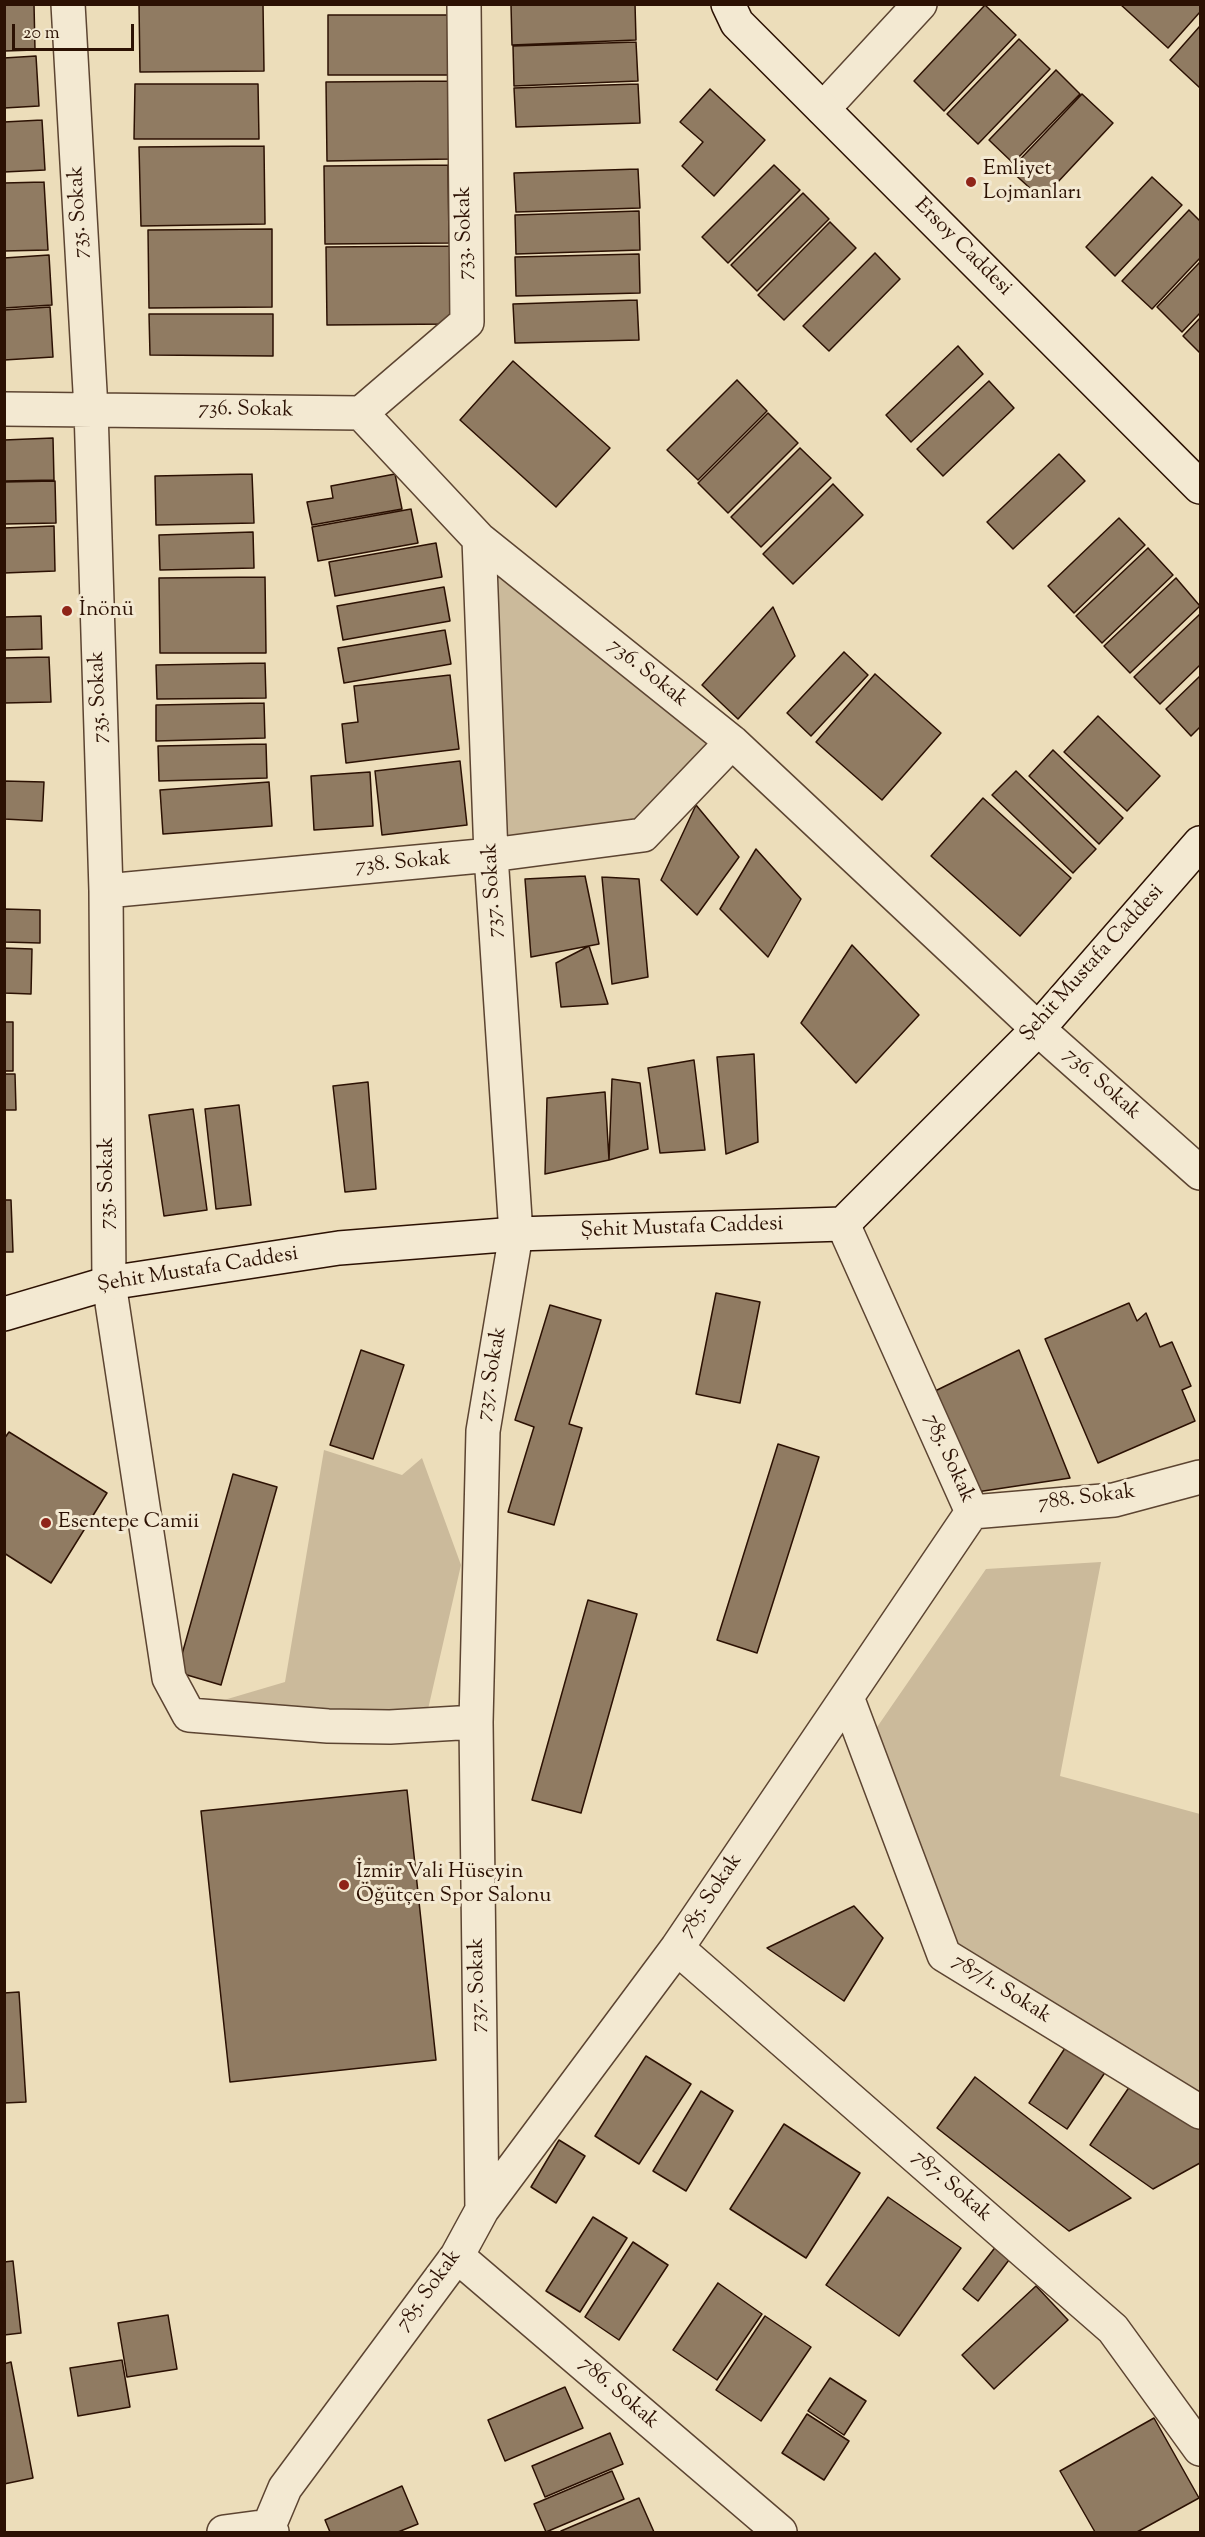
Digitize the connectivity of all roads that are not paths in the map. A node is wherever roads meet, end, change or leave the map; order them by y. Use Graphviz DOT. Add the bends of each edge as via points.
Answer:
graph roads {
  1 [pos="68,4"];
  2 [pos="464,4"];
  3 [pos="728,4"];
  4 [pos="920,4"];
  5 [pos="823,109"];
  6 [pos="4,409"];
  7 [pos="91,409"];
  8 [pos="361,413"];
  9 [pos="1200,487"];
  10 [pos="479,539"];
  11 [pos="732,742"];
  12 [pos="1200,843"];
  13 [pos="491,855"];
  14 [pos="106,891"];
  15 [pos="1038,1029"];
  16 [pos="1200,1173"];
  17 [pos="843,1224"];
  18 [pos="516,1234"];
  19 [pos="109,1283"];
  20 [pos="4,1314"];
  21 [pos="1200,1477"];
  22 [pos="972,1512"];
  23 [pos="847,1697"];
  24 [pos="476,1722"];
  25 [pos="677,1948"];
  26 [pos="1200,2112"];
  27 [pos="482,2210"];
  28 [pos="457,2256"];
  29 [pos="1200,2449"];
  30 [pos="270,2529"];
  31 [pos="224,2532"];
  32 [pos="780,2532"];
  1 -- 7 [label="street, 735. Sokak"];
  2 -- 8 [label="street, 733. Sokak" via="467,322"];
  3 -- 5 [label="street, Ersoy Caddesi" via="737,23"];
  4 -- 5 [label="street"];
  5 -- 9 [label="street, Ersoy Caddesi"];
  6 -- 7 [label="street, 736. Sokak"];
  7 -- 8 [label="street, 736. Sokak"];
  7 -- 14 [label="street, 735. Sokak"];
  8 -- 10 [label="street, 736. Sokak"];
  10 -- 11 [label="street, 736. Sokak"];
  10 -- 13 [label="street, 737. Sokak"];
  11 -- 13 [label="street, 738. Sokak" via="643,835"];
  11 -- 15 [label="street, 736. Sokak"];
  12 -- 15 [label="street, Şehit Mustafa Caddesi"];
  13 -- 14 [label="street, 738. Sokak"];
  13 -- 18 [label="street, 737. Sokak"];
  14 -- 19 [label="street, 735. Sokak"];
  15 -- 16 [label="street, 736. Sokak"];
  15 -- 17 [label="street, Şehit Mustafa Caddesi"];
  17 -- 18 [label="street, Şehit Mustafa Caddesi"];
  17 -- 22 [label="street, 785. Sokak"];
  18 -- 19 [label="street, Şehit Mustafa Caddesi" via="339,1248"];
  18 -- 24 [label="street, 737. Sokak" via="483,1431"];
  19 -- 20 [label="street, Şehit Mustafa Caddesi"];
  19 -- 24 [label="street, 735. Sokak" via="166,1667 189,1714 328,1726"];
  21 -- 22 [label="street, 788. Sokak" via="1114,1500"];
  22 -- 23 [label="street, 785. Sokak"];
  23 -- 25 [label="street, 785. Sokak"];
  23 -- 26 [label="street, 787/1. Sokak" via="944,1955"];
  24 -- 27 [label="street, 737. Sokak"];
  25 -- 27 [label="street, 785. Sokak"];
  25 -- 29 [label="street, 787. Sokak" via="1113,2329"];
  27 -- 28 [label="street, 785. Sokak"];
  28 -- 30 [label="street, 785. Sokak" via="285,2488"];
  28 -- 32 [label="street, 786. Sokak"];
  30 -- 31 [label="street"];
}
